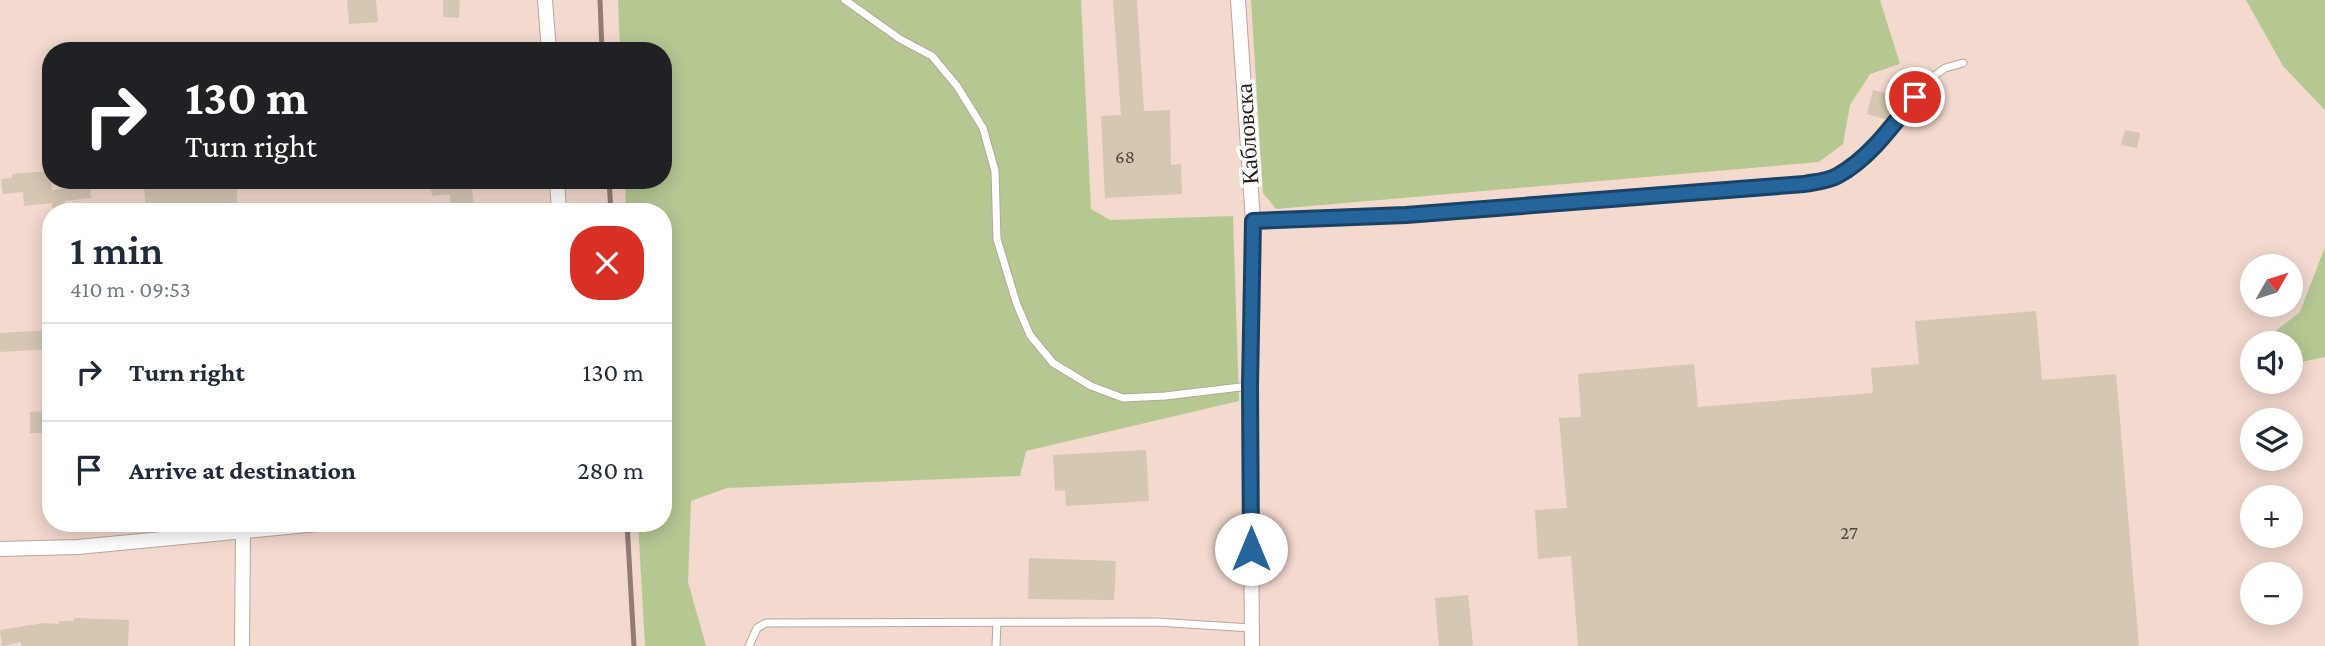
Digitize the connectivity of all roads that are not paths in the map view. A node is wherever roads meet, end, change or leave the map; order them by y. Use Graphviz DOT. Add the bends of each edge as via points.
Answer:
graph roads {
  1 [pos="545,0"];
  2 [pos="845,0"];
  3 [pos="1238,0"];
  4 [pos="548,42"];
  5 [pos="1963,63"];
  6 [pos="1253,221"];
  7 [pos="1250,386"];
  8 [pos="243,532"];
  9 [pos="0,549"];
  10 [pos="997,622"];
  11 [pos="1251,628"];
  12 [pos="242,646"];
  13 [pos="749,646"];
  14 [pos="996,646"];
  15 [pos="1252,646"];
  1 -- 4 [label="street"];
  2 -- 7 [label="lane" via="932,56 983,128 995,172 997,239 1030,335 1053,363 1091,386 1123,398"];
  3 -- 6 [label="street, Кабловска"];
  5 -- 6 [label="lane" via="1945,68 1926,82 1892,128 1835,178 1406,215"];
  6 -- 7 [label="street, Кабловска"];
  7 -- 11 [label="street, Кабловска"];
  8 -- 9 [label="street"];
  8 -- 12 [label="street"];
  10 -- 11 [label="lane" via="1156,622"];
  10 -- 13 [label="lane" via="766,622 757,628"];
  10 -- 14 [label="lane"];
  11 -- 15 [label="street, Кабловска"];
}
